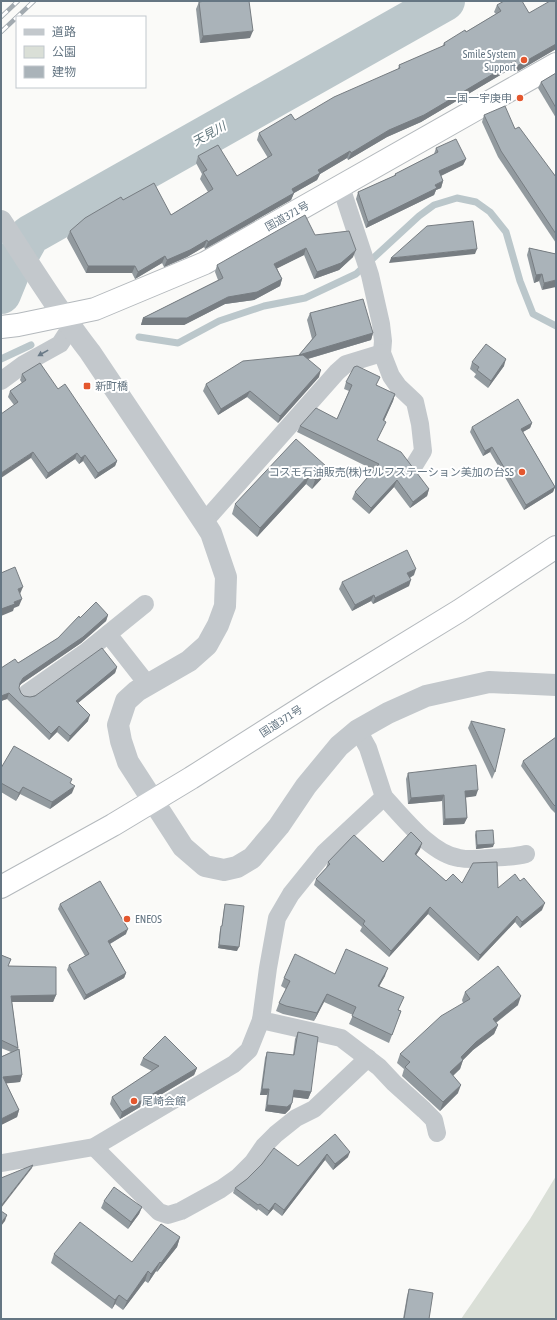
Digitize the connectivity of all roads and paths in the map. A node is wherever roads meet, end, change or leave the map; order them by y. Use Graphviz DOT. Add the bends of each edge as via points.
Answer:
graph roads {
  1 [pos="556,64"];
  2 [pos="338,188"];
  3 [pos="3,224"];
  4 [pos="67,321"];
  5 [pos="9,326"];
  6 [pos="382,353"];
  7 [pos="1,381"];
  8 [pos="415,464"];
  9 [pos="204,522"];
  10 [pos="556,547"];
  11 [pos="145,604"];
  12 [pos="108,634"];
  13 [pos="148,685"];
  14 [pos="556,685"];
  15 [pos="27,693"];
  16 [pos="358,730"];
  17 [pos="384,797"];
  18 [pos="154,801"];
  19 [pos="526,854"];
  20 [pos="1,887"];
  21 [pos="261,1020"];
  22 [pos="368,1058"];
  23 [pos="437,1133"];
  24 [pos="94,1147"];
  25 [pos="2,1162"];
  1 -- 2 [label="highway, 国道371号"];
  2 -- 4 [label="highway, 国道371号" via="204,263 78,314"];
  2 -- 6 [label="street" via="344,196 369,273 381,324"];
  3 -- 4 [label="street"];
  4 -- 5 [label="highway, 国道371号"];
  4 -- 7 [label="street, one-way" via="60,344 24,364"];
  4 -- 9 [label="street"];
  6 -- 8 [label="street" via="391,376 415,402 422,451"];
  6 -- 9 [label="street" via="346,364 337,372"];
  9 -- 13 [label="street" via="211,533 226,577 225,606 207,644 190,661"];
  10 -- 18 [label="highway, 国道371号" via="459,611"];
  11 -- 12 [label="street"];
  12 -- 13 [label="street"];
  12 -- 15 [label="street"];
  13 -- 18 [label="street" via="126,701 118,725 128,762"];
  14 -- 16 [label="street" via="489,682 463,687 426,696"];
  16 -- 17 [label="street" via="368,748"];
  16 -- 18 [label="street" via="306,786 279,826 252,858 237,868 224,870 205,866 183,847"];
  17 -- 19 [label="street" via="413,829 448,855 470,859"];
  17 -- 21 [label="street" via="324,852 291,894 277,918"];
  18 -- 20 [label="highway, 国道371号"];
  21 -- 22 [label="street" via="341,1038"];
  21 -- 24 [label="street" via="249,1050 234,1064"];
  22 -- 23 [label="street" via="434,1120"];
  22 -- 24 [label="street" via="314,1109 296,1118 276,1134 238,1178 181,1211 168,1214 159,1212"];
  24 -- 25 [label="street"];
}
